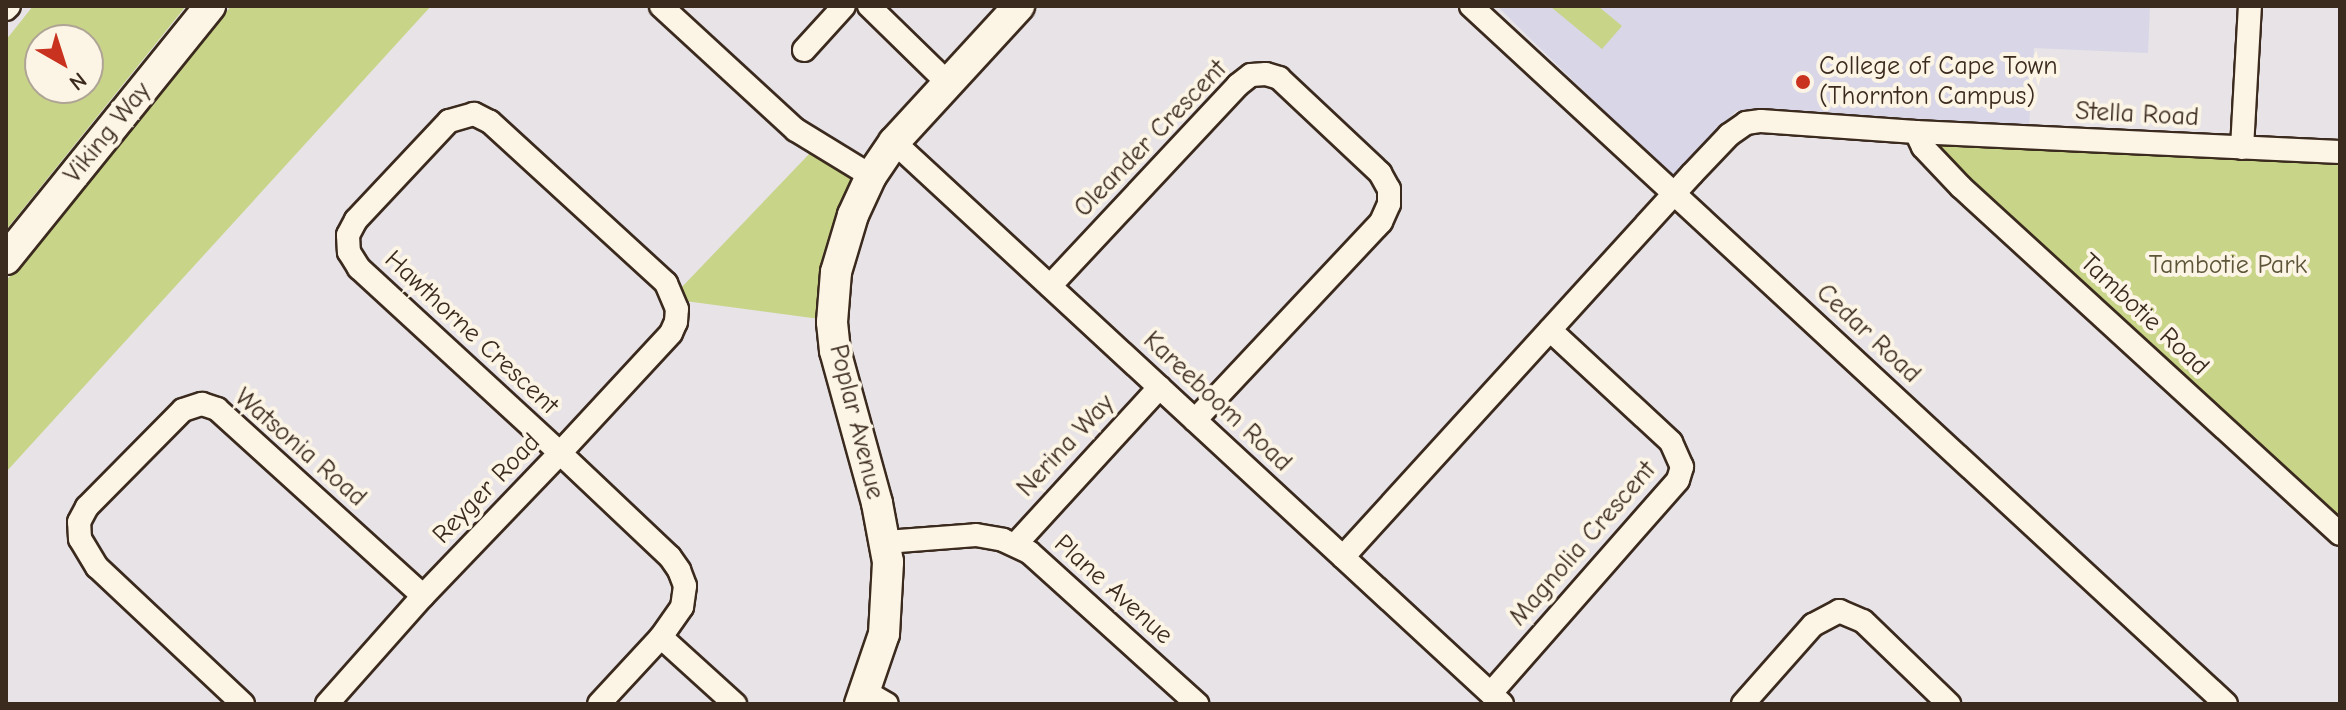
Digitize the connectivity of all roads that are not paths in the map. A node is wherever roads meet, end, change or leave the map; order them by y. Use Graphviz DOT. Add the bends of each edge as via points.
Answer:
graph roads {
  1 [pos="210,6"];
  2 [pos="661,6"];
  3 [pos="844,6"];
  4 [pos="869,6"];
  5 [pos="1019,6"];
  6 [pos="1471,6"];
  7 [pos="2250,6"];
  8 [pos="804,50"];
  9 [pos="948,83"];
  10 [pos="1916,132"];
  11 [pos="894,142"];
  12 [pos="2242,148"];
  13 [pos="2340,152"];
  14 [pos="871,176"];
  15 [pos="1674,195"];
  16 [pos="6,259"];
  17 [pos="1050,286"];
  18 [pos="677,309"];
  19 [pos="1550,330"];
  20 [pos="1160,387"];
  21 [pos="1195,420"];
  22 [pos="560,453"];
  23 [pos="2340,534"];
  24 [pos="886,542"];
  25 [pos="1015,545"];
  26 [pos="1343,557"];
  27 [pos="423,596"];
  28 [pos="661,637"];
  29 [pos="1496,699"];
  30 [pos="871,700"];
  31 [pos="243,704"];
  32 [pos="327,704"];
  33 [pos="599,704"];
  34 [pos="735,704"];
  35 [pos="1197,704"];
  36 [pos="1743,704"];
  37 [pos="1949,704"];
  38 [pos="2226,704"];
  1 -- 16 [label="street, Viking Way"];
  2 -- 14 [label="street" via="796,130"];
  3 -- 8 [label="street"];
  4 -- 9 [label="street"];
  5 -- 9 [label="street, Poplar Avenue"];
  6 -- 15 [label="street, Cedar Road"];
  7 -- 12 [label="street"];
  9 -- 11 [label="street, Poplar Avenue"];
  10 -- 12 [label="street, Stella Road"];
  10 -- 15 [label="street, Stella Road" via="1754,121 1729,135"];
  10 -- 23 [label="street, Tambotie Road" via="1928,153 1961,187"];
  11 -- 14 [label="street, Poplar Avenue"];
  11 -- 17 [label="street, Kareeboom Road"];
  12 -- 13 [label="street, Stella Road"];
  14 -- 24 [label="street, Poplar Avenue" via="843,246 832,322 840,377"];
  15 -- 19 [label="street"];
  15 -- 38 [label="street, Cedar Road"];
  17 -- 20 [label="street, Kareeboom Road"];
  17 -- 21 [label="street, Oleander Crescent" via="1238,85 1251,75 1279,78 1380,173 1389,189 1389,204 1381,222"];
  18 -- 22 [label="street, Reyger Road" via="671,333"];
  18 -- 22 [label="street, Hawthorne Crescent" via="666,283 490,122 474,114 449,121 356,220 348,243 359,268"];
  19 -- 26 [label="street"];
  19 -- 29 [label="street, Magnolia Crescent" via="1671,442 1682,467 1678,480"];
  20 -- 21 [label="street, Kareeboom Road"];
  20 -- 25 [label="street, Nerina Way"];
  21 -- 26 [label="street, Kareeboom Road"];
  22 -- 27 [label="street, Reyger Road"];
  22 -- 28 [label="street" via="679,570 685,586 682,607"];
  24 -- 25 [label="street, Plane Avenue" via="976,535"];
  24 -- 30 [label="street, Poplar Avenue" via="884,634"];
  25 -- 35 [label="street, Plane Avenue" via="1041,561"];
  26 -- 29 [label="street, Kareeboom Road"];
  27 -- 31 [label="street, Watsonia Road" via="217,409 202,404 183,410 87,507 79,522 80,539 97,567"];
  27 -- 32 [label="street, Reyger Road"];
  28 -- 33 [label="street"];
  28 -- 34 [label="street"];
  36 -- 37 [label="street" via="1813,625 1839,611 1863,621"];
}
